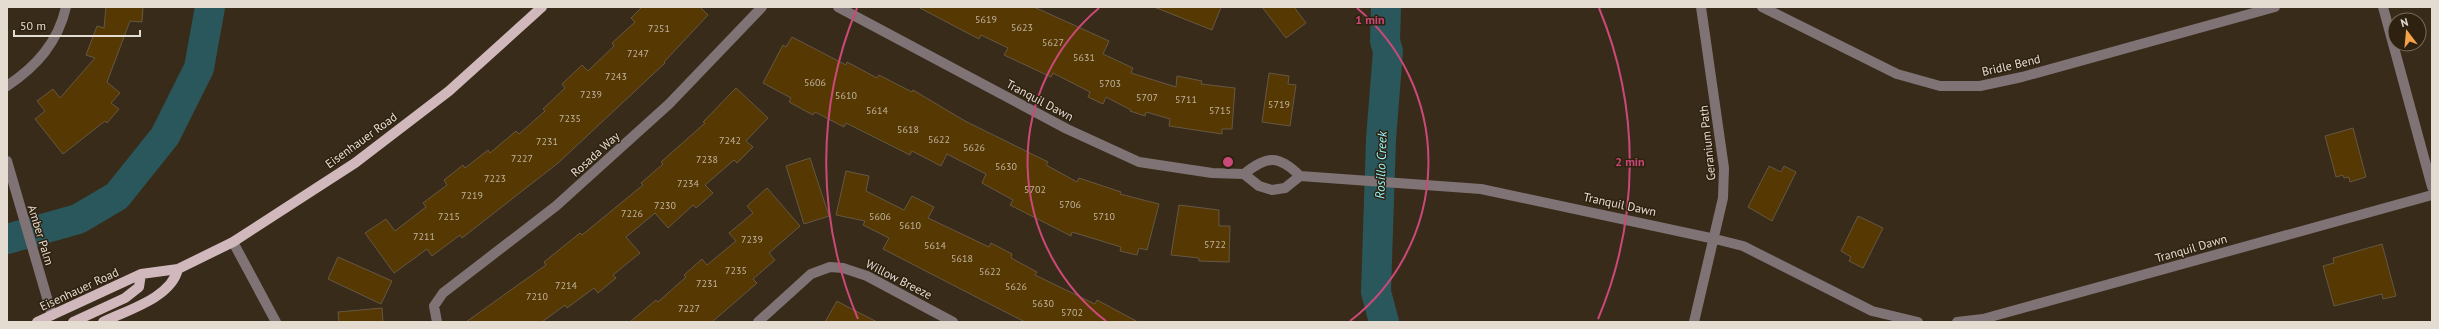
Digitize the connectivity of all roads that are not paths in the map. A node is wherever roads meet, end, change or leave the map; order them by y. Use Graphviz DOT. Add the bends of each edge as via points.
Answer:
graph roads {
  1 [pos="66,7"];
  2 [pos="542,7"];
  3 [pos="762,7"];
  4 [pos="838,7"];
  5 [pos="1701,7"];
  6 [pos="1762,7"];
  7 [pos="2275,7"];
  8 [pos="2383,7"];
  9 [pos="7,86"];
  10 [pos="7,161"];
  11 [pos="1244,174"];
  12 [pos="1300,176"];
  13 [pos="2432,187"];
  14 [pos="2432,194"];
  15 [pos="1715,239"];
  16 [pos="233,242"];
  17 [pos="178,269"];
  18 [pos="141,274"];
  19 [pos="51,319"];
  20 [pos="37,322"];
  21 [pos="73,322"];
  22 [pos="103,322"];
  23 [pos="276,322"];
  24 [pos="437,322"];
  25 [pos="758,322"];
  26 [pos="953,322"];
  27 [pos="1694,322"];
  28 [pos="1918,322"];
  29 [pos="1957,322"];
  1 -- 9 [label="street" via="62,23 41,59"];
  2 -- 16 [label="main road, Eisenhauer Road" via="449,91 355,163"];
  3 -- 24 [label="street, Rosada Way" via="669,104 556,206 442,293 434,306"];
  4 -- 11 [label="street, Tranquil Dawn" via="1067,129 1140,162 1212,173"];
  5 -- 15 [label="street, Geranium Path" via="1724,168 1723,198"];
  6 -- 7 [label="street, Bridle Bend" via="1897,74 1940,86 1980,86 2022,77"];
  8 -- 13 [label="street"];
  10 -- 19 [label="street, Amber Palm"];
  11 -- 12 [label="street" via="1259,186 1272,190 1285,188"];
  11 -- 12 [label="street" via="1260,162 1272,160 1285,163"];
  12 -- 15 [label="street, Tranquil Dawn" via="1464,186"];
  14 -- 29 [label="street, Tranquil Dawn" via="1982,319"];
  15 -- 27 [label="street, Geranium Path"];
  15 -- 28 [label="street, Tranquil Dawn" via="1743,246 1872,311"];
  16 -- 17 [label="main road, Eisenhauer Road"];
  16 -- 23 [label="street"];
  17 -- 18 [label="main road, Eisenhauer Road"];
  17 -- 22 [label="main road" via="176,280 155,296"];
  18 -- 19 [label="main road, Eisenhauer Road"];
  18 -- 21 [label="main road" via="139,287 126,298"];
  19 -- 20 [label="main road, Eisenhauer Road"];
  25 -- 26 [label="street, Willow Breeze" via="811,274 830,267 843,268 867,276"];
}
